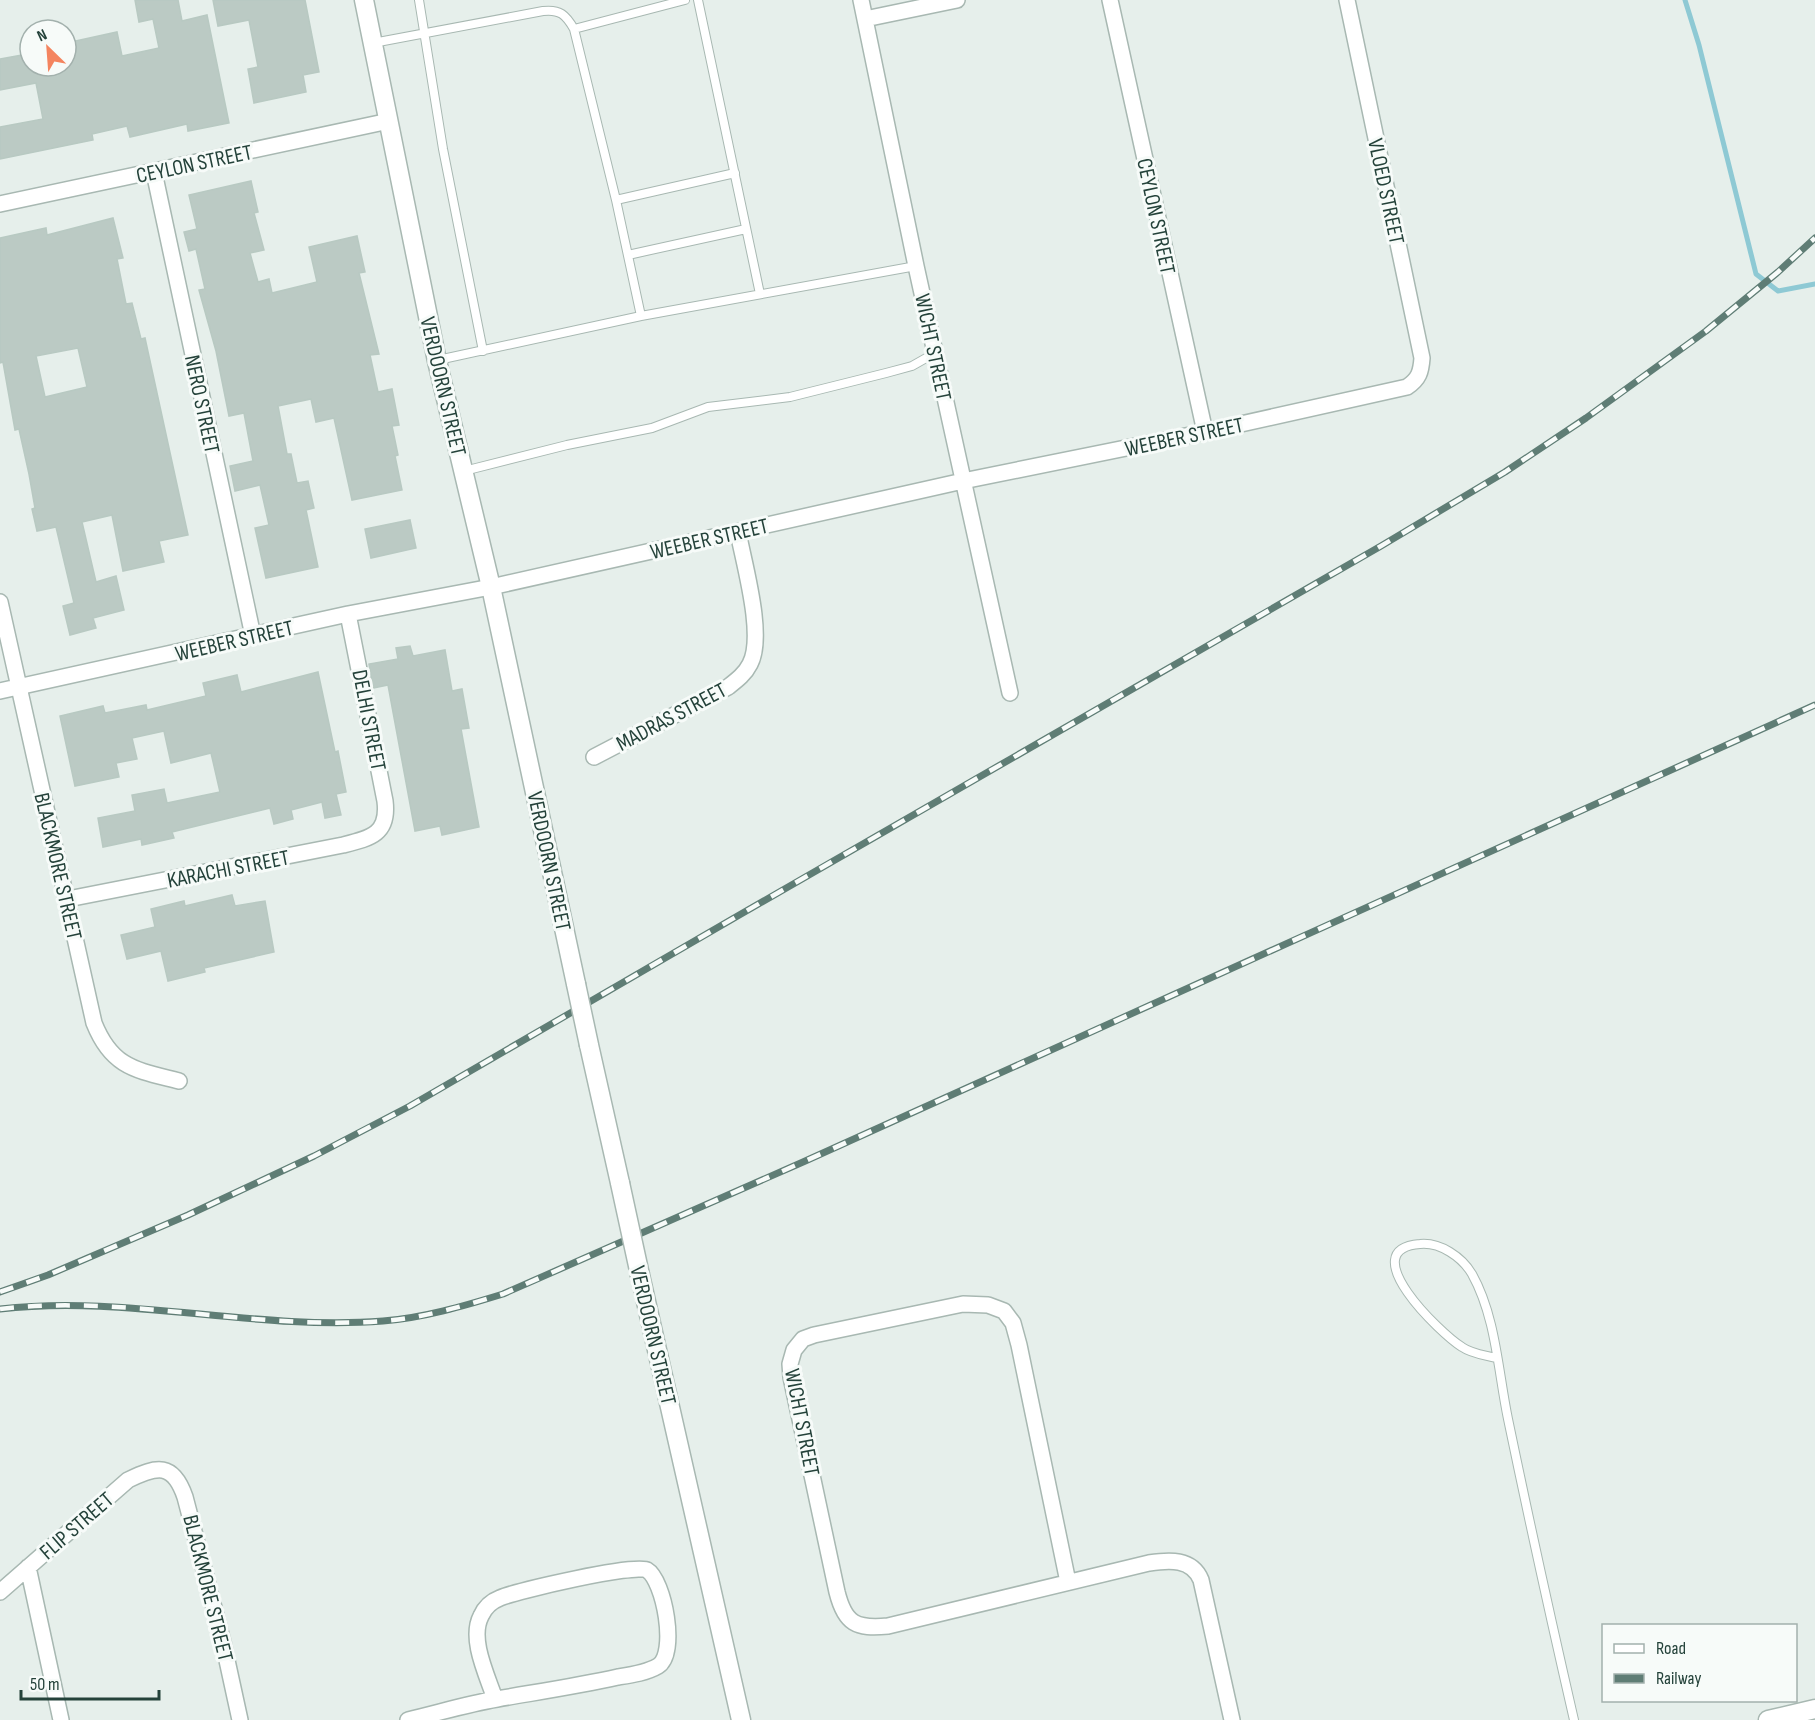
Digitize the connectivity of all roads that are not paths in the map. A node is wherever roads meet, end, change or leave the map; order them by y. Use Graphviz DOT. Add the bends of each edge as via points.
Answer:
graph roads {
  1 [pos="364,0"];
  2 [pos="419,0"];
  3 [pos="685,0"];
  4 [pos="698,0"];
  5 [pos="861,0"];
  6 [pos="957,0"];
  7 [pos="1110,0"];
  8 [pos="1347,0"];
  9 [pos="866,19"];
  10 [pos="574,29"];
  11 [pos="425,33"];
  12 [pos="374,43"];
  13 [pos="389,121"];
  14 [pos="154,172"];
  15 [pos="735,173"];
  16 [pos="616,200"];
  17 [pos="0,204"];
  18 [pos="746,229"];
  19 [pos="628,255"];
  20 [pos="916,266"];
  21 [pos="760,294"];
  22 [pos="641,316"];
  23 [pos="483,351"];
  24 [pos="935,353"];
  25 [pos="437,361"];
  26 [pos="1416,381"];
  27 [pos="1205,432"];
  28 [pos="463,471"];
  29 [pos="963,482"];
  30 [pos="738,532"];
  31 [pos="491,587"];
  32 [pos="0,602"];
  33 [pos="348,614"];
  34 [pos="253,636"];
  35 [pos="18,687"];
  36 [pos="0,691"];
  37 [pos="1010,693"];
  38 [pos="594,757"];
  39 [pos="383,826"];
  40 [pos="68,898"];
  41 [pos="179,1081"];
  42 [pos="1496,1358"];
  43 [pos="159,1468"];
  44 [pos="28,1568"];
  45 [pos="1068,1582"];
  46 [pos="0,1592"];
  47 [pos="495,1699"];
  48 [pos="1815,1708"];
  49 [pos="61,1720"];
  50 [pos="240,1720"];
  51 [pos="408,1720"];
  52 [pos="741,1720"];
  53 [pos="1232,1720"];
  54 [pos="1574,1720"];
  55 [pos="1768,1720"];
  1 -- 12 [label="street, VERDOORN STREET"];
  2 -- 11 [label="lane"];
  3 -- 10 [label="lane"];
  4 -- 15 [label="lane"];
  5 -- 9 [label="street, WICHT STREET"];
  6 -- 9 [label="street"];
  7 -- 27 [label="street, CEYLON STREET"];
  8 -- 26 [label="street, VLOED STREET" via="1422,358"];
  9 -- 20 [label="street, WICHT STREET"];
  10 -- 11 [label="lane" via="567,16 552,10"];
  10 -- 16 [label="lane"];
  11 -- 12 [label="lane"];
  11 -- 23 [label="lane" via="443,149"];
  12 -- 13 [label="street, VERDOORN STREET"];
  13 -- 14 [label="street, CEYLON STREET"];
  13 -- 25 [label="street, VERDOORN STREET"];
  14 -- 17 [label="street, CEYLON STREET"];
  14 -- 34 [label="street, NERO STREET"];
  15 -- 16 [label="lane"];
  15 -- 18 [label="lane"];
  16 -- 19 [label="lane"];
  18 -- 19 [label="lane"];
  18 -- 21 [label="lane"];
  19 -- 22 [label="lane"];
  20 -- 21 [label="lane"];
  20 -- 24 [label="street, WICHT STREET"];
  21 -- 22 [label="lane"];
  22 -- 23 [label="lane"];
  23 -- 25 [label="lane"];
  24 -- 28 [label="lane" via="886,374 782,399 708,407 651,428"];
  24 -- 29 [label="street, WICHT STREET"];
  25 -- 28 [label="street, VERDOORN STREET"];
  26 -- 27 [label="street, WEEBER STREET" via="1394,391"];
  27 -- 29 [label="street, WEEBER STREET"];
  28 -- 31 [label="street, VERDOORN STREET"];
  29 -- 30 [label="street, WEEBER STREET"];
  29 -- 37 [label="street, WICHT STREET"];
  30 -- 31 [label="street, WEEBER STREET"];
  30 -- 38 [label="street, MADRAS STREET" via="755,630 755,647 744,674 728,687"];
  31 -- 33 [label="street, WEEBER STREET"];
  31 -- 52 [label="street, VERDOORN STREET, bridge"];
  32 -- 35 [label="street, BLACKMORE STREET"];
  33 -- 34 [label="street, WEEBER STREET"];
  33 -- 39 [label="street, DELHI STREET" via="385,801"];
  34 -- 35 [label="street, WEEBER STREET"];
  35 -- 36 [label="street, WEEBER STREET"];
  35 -- 40 [label="street, BLACKMORE STREET"];
  39 -- 40 [label="street, KARACHI STREET" via="377,834 343,845"];
  40 -- 41 [label="street, BLACKMORE STREET" via="88,1002 109,1052 138,1070"];
  42 -- 42 [label="lane" via="1463,1348 1417,1306 1397,1276 1395,1265 1400,1250 1424,1243 1460,1259 1481,1295"];
  42 -- 54 [label="lane"];
  43 -- 44 [label="street, FLIP STREET" via="128,1480"];
  43 -- 50 [label="street, BLACKMORE STREET" via="179,1481 185,1497 224,1642"];
  44 -- 46 [label="street, FLIP STREET"];
  44 -- 49 [label="street"];
  45 -- 45 [label="street, WICHT STREET" via="888,1626 860,1626 847,1618 837,1592 791,1377 794,1350 803,1339 963,1304 987,1305 1004,1311 1013,1323 1019,1346"];
  45 -- 53 [label="street, WICHT STREET" via="1170,1560 1193,1568 1201,1580"];
  47 -- 47 [label="street" via="565,1689 657,1667 665,1660 669,1641 659,1589 651,1573 644,1568 621,1569 505,1596 486,1607 477,1626 476,1640"];
  47 -- 51 [label="street"];
  48 -- 55 [label="street"];
}
